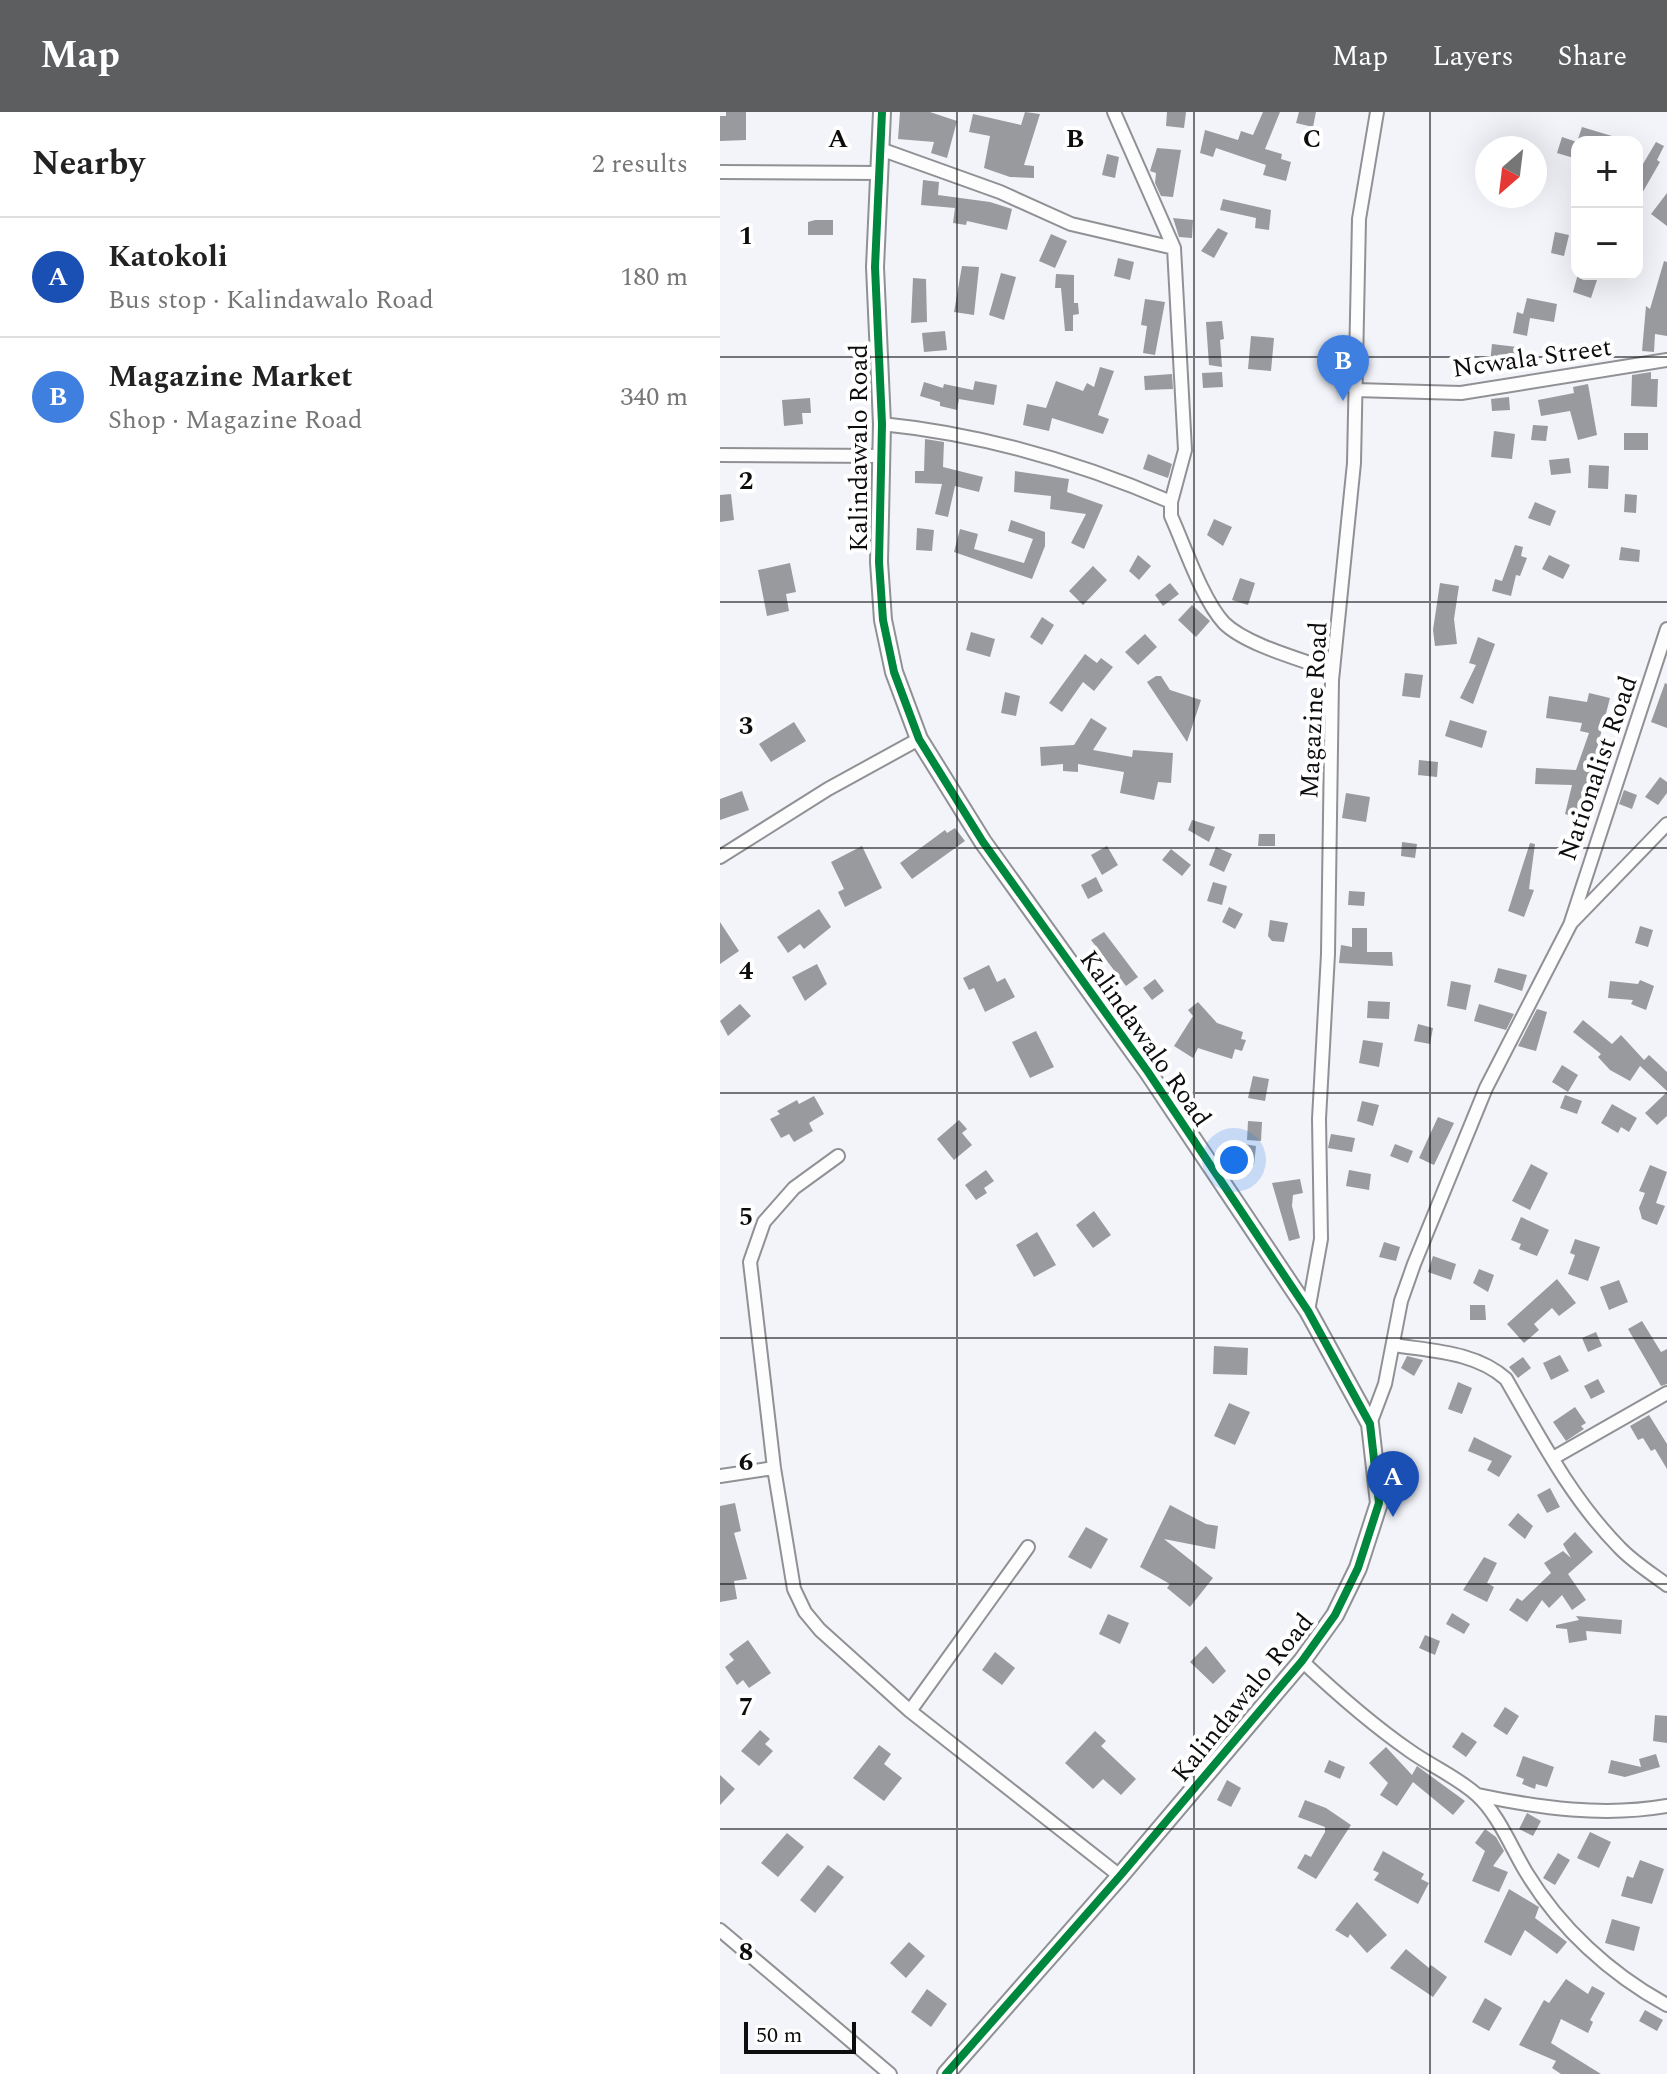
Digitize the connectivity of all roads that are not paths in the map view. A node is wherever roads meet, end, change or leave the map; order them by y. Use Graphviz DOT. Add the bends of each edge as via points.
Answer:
graph roads {
  1 [pos="882,112"];
  2 [pos="1114,112"];
  3 [pos="1377,112"];
  4 [pos="883,150"];
  5 [pos="720,172"];
  6 [pos="880,173"];
  7 [pos="1174,248"];
  8 [pos="1667,360"];
  9 [pos="1355,390"];
  10 [pos="882,424"];
  11 [pos="720,455"];
  12 [pos="880,456"];
  13 [pos="1171,502"];
  14 [pos="1667,629"];
  15 [pos="1333,671"];
  16 [pos="919,739"];
  17 [pos="1667,824"];
  18 [pos="720,857"];
  19 [pos="1571,923"];
  20 [pos="838,1156"];
  21 [pos="1308,1311"];
  22 [pos="1394,1345"];
  23 [pos="1667,1393"];
  24 [pos="1370,1424"];
  25 [pos="1553,1458"];
  26 [pos="774,1468"];
  27 [pos="720,1476"];
  28 [pos="1028,1547"];
  29 [pos="1667,1585"];
  30 [pos="1302,1661"];
  31 [pos="910,1711"];
  32 [pos="1478,1795"];
  33 [pos="1667,1806"];
  34 [pos="1120,1876"];
  35 [pos="720,1930"];
  36 [pos="1667,2005"];
  37 [pos="890,2074"];
  38 [pos="946,2074"];
  1 -- 4 [label="street, Kalindawalo Road"];
  2 -- 7 [label="street"];
  3 -- 9 [label="street, Magazine Road" via="1359,219"];
  4 -- 6 [label="street, Kalindawalo Road"];
  4 -- 7 [label="street" via="1071,224"];
  5 -- 6 [label="street"];
  6 -- 10 [label="street, Kalindawalo Road" via="875,267"];
  7 -- 13 [label="street" via="1185,450"];
  8 -- 9 [label="street, Ncwala Street" via="1461,393"];
  9 -- 15 [label="street, Magazine Road" via="1354,463"];
  10 -- 12 [label="street, Kalindawalo Road"];
  10 -- 13 [label="street" via="950,431 1094,469"];
  11 -- 12 [label="street"];
  12 -- 16 [label="street, Kalindawalo Road" via="883,620 894,672"];
  13 -- 15 [label="street" via="1171,516 1226,624"];
  14 -- 19 [label="street, Nationalist Road"];
  15 -- 21 [label="street, Magazine Road" via="1319,1119 1321,1239"];
  16 -- 18 [label="street"];
  16 -- 21 [label="street, Kalindawalo Road" via="983,842 1148,1072"];
  17 -- 19 [label="street"];
  19 -- 22 [label="street" via="1486,1088 1414,1264"];
  20 -- 26 [label="street" via="794,1188 764,1222 750,1262"];
  21 -- 24 [label="street, Kalindawalo Road"];
  22 -- 24 [label="street"];
  22 -- 25 [label="street" via="1491,1366 1506,1379"];
  23 -- 25 [label="street"];
  24 -- 30 [label="street, Kalindawalo Road" via="1379,1503 1371,1535 1335,1615"];
  25 -- 29 [label="street" via="1586,1511 1621,1550"];
  26 -- 27 [label="street"];
  26 -- 31 [label="street" via="787,1566 805,1612"];
  28 -- 31 [label="street"];
  30 -- 32 [label="street" via="1410,1752"];
  30 -- 34 [label="street, Kalindawalo Road"];
  31 -- 34 [label="street"];
  32 -- 33 [label="street" via="1589,1810"];
  32 -- 36 [label="street" via="1562,1921 1598,1959"];
  34 -- 38 [label="street, Kalindawalo Road"];
  35 -- 37 [label="street"];
}
